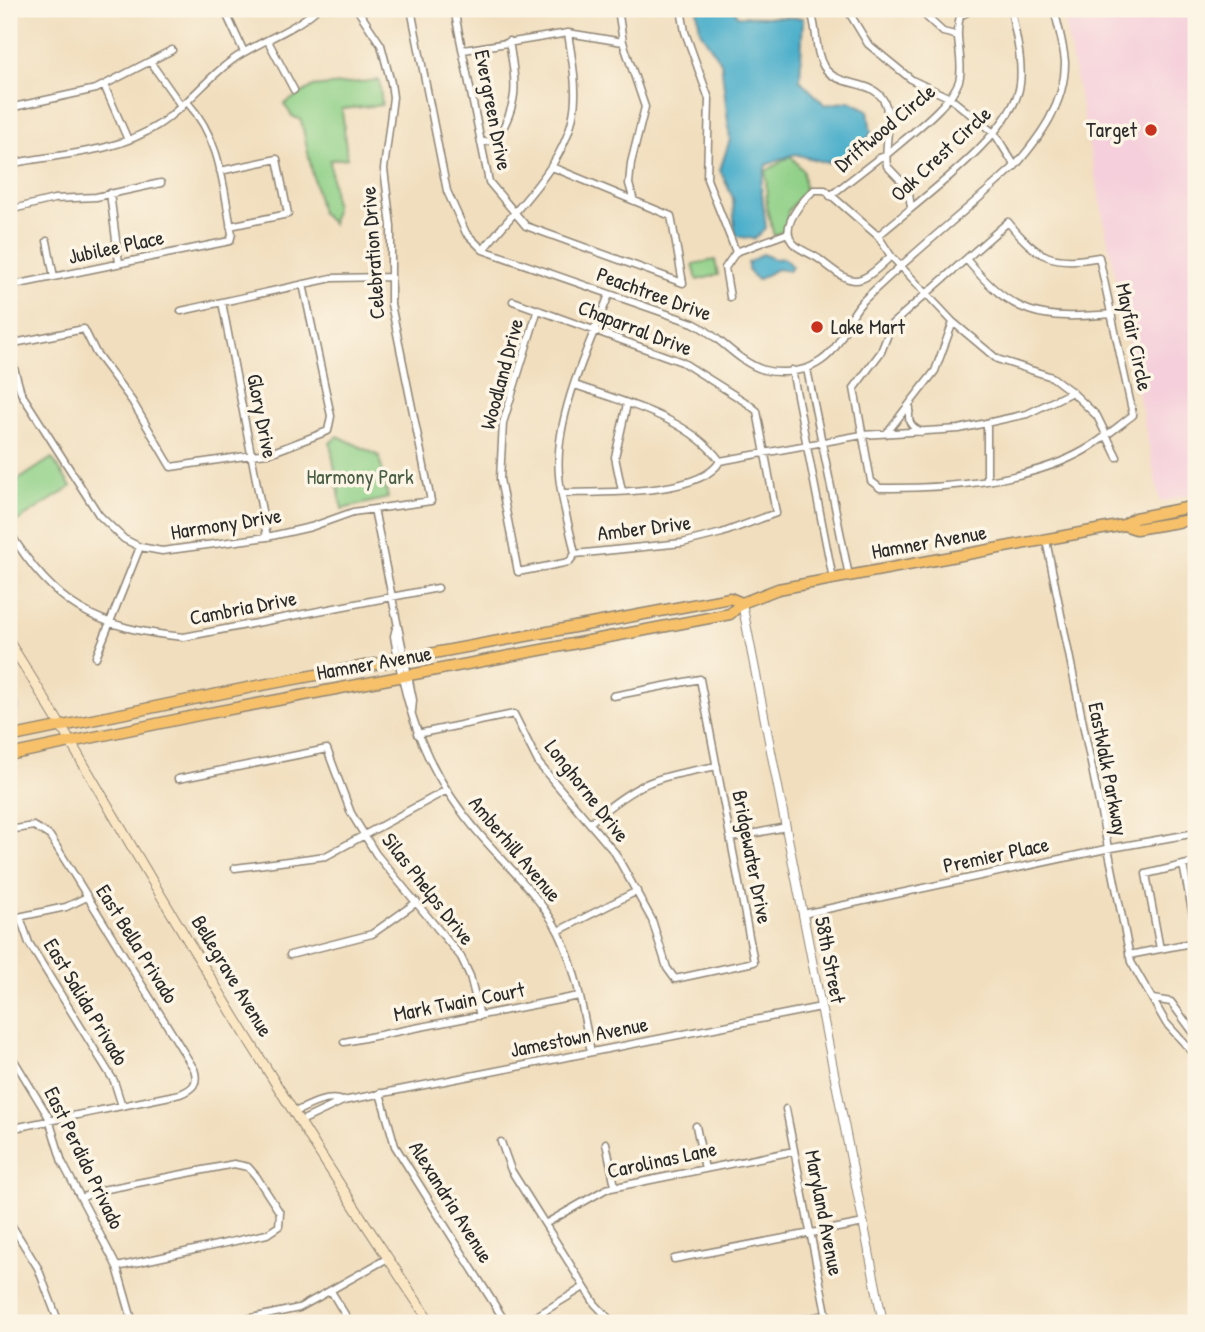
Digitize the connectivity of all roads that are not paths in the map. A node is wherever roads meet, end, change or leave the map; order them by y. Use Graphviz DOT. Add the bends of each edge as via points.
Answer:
graph roads {
  1 [pos="224,9"];
  2 [pos="317,9"];
  3 [pos="357,9"];
  4 [pos="411,9"];
  5 [pos="454,9"];
  6 [pos="618,9"];
  7 [pos="681,9"];
  8 [pos="810,9"];
  9 [pos="847,9"];
  10 [pos="918,9"];
  11 [pos="973,9"];
  12 [pos="1011,9"];
  13 [pos="1054,9"];
  14 [pos="568,33"];
  15 [pos="955,35"];
  16 [pos="268,41"];
  17 [pos="509,41"];
  18 [pos="623,42"];
  19 [pos="172,50"];
  20 [pos="464,50"];
  21 [pos="244,52"];
  22 [pos="151,63"];
  23 [pos="104,85"];
  24 [pos="294,90"];
  25 [pos="950,98"];
  26 [pos="185,104"];
  27 [pos="9,108"];
  28 [pos="995,134"];
  29 [pos="128,140"];
  30 [pos="481,143"];
  31 [pos="885,156"];
  32 [pos="9,162"];
  33 [pos="1015,166"];
  34 [pos="552,167"];
  35 [pos="220,171"];
  36 [pos="161,183"];
  37 [pos="110,193"];
  38 [pos="830,196"];
  39 [pos="635,201"];
  40 [pos="911,207"];
  41 [pos="9,210"];
  42 [pos="514,210"];
  43 [pos="230,226"];
  44 [pos="788,233"];
  45 [pos="878,236"];
  46 [pos="47,241"];
  47 [pos="483,250"];
  48 [pos="736,252"];
  49 [pos="891,256"];
  50 [pos="966,259"];
  51 [pos="119,263"];
  52 [pos="903,267"];
  53 [pos="389,277"];
  54 [pos="54,278"];
  55 [pos="303,284"];
  56 [pos="9,286"];
  57 [pos="926,294"];
  58 [pos="609,295"];
  59 [pos="730,297"];
  60 [pos="513,301"];
  61 [pos="222,302"];
  62 [pos="538,309"];
  63 [pos="181,311"];
  64 [pos="1112,314"];
  65 [pos="953,322"];
  66 [pos="594,331"];
  67 [pos="9,344"];
  68 [pos="9,350"];
  69 [pos="807,369"];
  70 [pos="792,370"];
  71 [pos="575,385"];
  72 [pos="1072,393"];
  73 [pos="627,404"];
  74 [pos="911,405"];
  75 [pos="987,424"];
  76 [pos="924,433"];
  77 [pos="886,434"];
  78 [pos="862,435"];
  79 [pos="1107,435"];
  80 [pos="821,442"];
  81 [pos="807,445"];
  82 [pos="765,453"];
  83 [pos="252,456"];
  84 [pos="1117,457"];
  85 [pos="720,461"];
  86 [pos="987,480"];
  87 [pos="622,491"];
  88 [pos="563,493"];
  89 [pos="431,501"];
  90 [pos="1196,506"];
  91 [pos="374,509"];
  92 [pos="776,513"];
  93 [pos="1196,513"];
  94 [pos="1196,519"];
  95 [pos="1124,525"];
  96 [pos="1147,527"];
  97 [pos="9,531"];
  98 [pos="267,537"];
  99 [pos="1046,540"];
  100 [pos="140,547"];
  101 [pos="575,554"];
  102 [pos="518,572"];
  103 [pos="849,576"];
  104 [pos="833,579"];
  105 [pos="438,588"];
  106 [pos="390,597"];
  107 [pos="742,603"];
  108 [pos="110,623"];
  109 [pos="9,642"];
  110 [pos="96,657"];
  111 [pos="401,661"];
  112 [pos="404,677"];
  113 [pos="613,696"];
  114 [pos="63,727"];
  115 [pos="417,734"];
  116 [pos="9,737"];
  117 [pos="72,742"];
  118 [pos="9,755"];
  119 [pos="717,766"];
  120 [pos="178,779"];
  121 [pos="445,791"];
  122 [pos="591,822"];
  123 [pos="786,827"];
  124 [pos="9,830"];
  125 [pos="1196,833"];
  126 [pos="364,835"];
  127 [pos="731,838"];
  128 [pos="1106,849"];
  129 [pos="1196,862"];
  130 [pos="1183,865"];
  131 [pos="235,868"];
  132 [pos="637,891"];
  133 [pos="87,897"];
  134 [pos="417,902"];
  135 [pos="803,914"];
  136 [pos="20,917"];
  137 [pos="9,919"];
  138 [pos="558,931"];
  139 [pos="1196,931"];
  140 [pos="1196,942"];
  141 [pos="1160,949"];
  142 [pos="290,955"];
  143 [pos="1129,955"];
  144 [pos="675,979"];
  145 [pos="579,996"];
  146 [pos="1153,999"];
  147 [pos="821,1007"];
  148 [pos="480,1016"];
  149 [pos="1196,1036"];
  150 [pos="344,1042"];
  151 [pos="9,1052"];
  152 [pos="591,1052"];
  153 [pos="1196,1056"];
  154 [pos="380,1093"];
  155 [pos="344,1101"];
  156 [pos="122,1106"];
  157 [pos="786,1109"];
  158 [pos="295,1112"];
  159 [pos="50,1121"];
  160 [pos="301,1121"];
  161 [pos="696,1126"];
  162 [pos="9,1129"];
  163 [pos="501,1142"];
  164 [pos="606,1143"];
  165 [pos="794,1151"];
  166 [pos="705,1169"];
  167 [pos="615,1186"];
  168 [pos="81,1198"];
  169 [pos="9,1221"];
  170 [pos="864,1223"];
  171 [pos="545,1224"];
  172 [pos="810,1234"];
  173 [pos="388,1258"];
  174 [pos="674,1259"];
  175 [pos="117,1268"];
  176 [pos="584,1287"];
  177 [pos="331,1291"];
  178 [pos="826,1315"];
  179 [pos="263,1320"];
  180 [pos="58,1323"];
  181 [pos="134,1323"];
  182 [pos="228,1323"];
  183 [pos="350,1323"];
  184 [pos="431,1323"];
  185 [pos="506,1323"];
  186 [pos="525,1323"];
  187 [pos="613,1323"];
  188 [pos="783,1323"];
  189 [pos="828,1323"];
  190 [pos="883,1323"];
  1 -- 21 [label="street"];
  2 -- 16 [label="street"];
  3 -- 53 [label="street, Celebration Drive" via="381,45 393,97 384,169 391,226"];
  4 -- 47 [label="street" via="447,191 466,233"];
  5 -- 20 [label="street, Evergreen Drive"];
  6 -- 18 [label="street"];
  7 -- 48 [label="street" via="709,99 707,179"];
  8 -- 31 [label="street" via="824,67 837,78 872,88 886,106"];
  9 -- 25 [label="street" via="877,51 912,80"];
  10 -- 15 [label="street" via="943,32"];
  11 -- 15 [label="street" via="960,16"];
  12 -- 28 [label="street, Oak Crest Circle" via="1020,87 1011,113"];
  13 -- 33 [label="street" via="1065,62 1063,86 1052,116"];
  14 -- 17 [label="street"];
  14 -- 18 [label="street"];
  14 -- 34 [label="street" via="575,100"];
  15 -- 25 [label="street, Driftwood Circle" via="960,81"];
  16 -- 21 [label="street"];
  16 -- 24 [label="street"];
  17 -- 20 [label="street"];
  17 -- 30 [label="street" via="517,90 510,117 496,139"];
  18 -- 39 [label="street" via="645,107 631,163 629,184"];
  19 -- 22 [label="street"];
  20 -- 30 [label="street, Evergreen Drive"];
  21 -- 26 [label="street"];
  22 -- 23 [label="street"];
  22 -- 26 [label="street"];
  23 -- 27 [label="street"];
  23 -- 29 [label="street"];
  25 -- 28 [label="street"];
  25 -- 31 [label="street, Driftwood Circle"];
  26 -- 29 [label="street" via="156,127"];
  26 -- 35 [label="street" via="210,134"];
  28 -- 33 [label="street"];
  28 -- 40 [label="street, Oak Crest Circle"];
  29 -- 32 [label="street" via="94,151"];
  30 -- 42 [label="street, Evergreen Drive" via="491,187"];
  31 -- 38 [label="street, Driftwood Circle"];
  31 -- 40 [label="street" via="887,166 908,188"];
  33 -- 52 [label="street"];
  34 -- 39 [label="street"];
  34 -- 42 [label="street"];
  35 -- 43 [label="street"];
  35 -- 43 [label="street" via="277,159 288,214"];
  36 -- 37 [label="street"];
  37 -- 41 [label="street"];
  37 -- 51 [label="street"];
  38 -- 44 [label="street" via="825,190 814,190 792,217"];
  38 -- 45 [label="street"];
  39 -- 42 [label="street, Evergreen Drive" via="671,216 683,283 526,226"];
  40 -- 45 [label="street, Oak Crest Circle"];
  42 -- 47 [label="street"];
  43 -- 51 [label="street, Jubilee Place" via="230,241"];
  44 -- 48 [label="street"];
  44 -- 49 [label="street" via="792,243 842,279 864,278"];
  45 -- 49 [label="street"];
  46 -- 54 [label="street"];
  47 -- 58 [label="street, Peachtree Drive"];
  48 -- 59 [label="street" via="725,268"];
  49 -- 52 [label="street"];
  50 -- 57 [label="street"];
  50 -- 64 [label="street" via="1013,305 1049,317"];
  50 -- 64 [label="street, Mayfair Circle" via="1008,222 1025,243 1047,259 1074,262 1099,257"];
  51 -- 54 [label="street, Jubilee Place"];
  52 -- 57 [label="street"];
  52 -- 69 [label="street" via="860,304 834,351"];
  53 -- 55 [label="street" via="332,278"];
  53 -- 89 [label="street, Celebration Drive"];
  54 -- 56 [label="street, Jubilee Place"];
  55 -- 61 [label="street"];
  55 -- 83 [label="street" via="331,416 328,431"];
  57 -- 65 [label="street"];
  57 -- 78 [label="street" via="892,324 871,368 854,388"];
  58 -- 66 [label="street"];
  58 -- 70 [label="street, Peachtree Drive" via="709,331 740,358 764,370"];
  60 -- 62 [label="street, Chaparral Drive"];
  61 -- 63 [label="street"];
  61 -- 83 [label="street, Glory Drive"];
  62 -- 66 [label="street, Chaparral Drive"];
  62 -- 102 [label="street, Woodland Drive" via="503,423 500,479"];
  64 -- 79 [label="street, Mayfair Circle" via="1133,415"];
  65 -- 72 [label="street" via="998,359 1052,377"];
  65 -- 74 [label="street" via="935,370"];
  66 -- 71 [label="street"];
  66 -- 82 [label="street, Chaparral Drive" via="682,362 757,411"];
  67 -- 83 [label="street" via="84,329 171,467"];
  68 -- 100 [label="street, Harmony Drive" via="21,393 99,515 112,530"];
  69 -- 70 [label="street, Peachtree Drive"];
  69 -- 80 [label="street"];
  70 -- 81 [label="street"];
  71 -- 73 [label="street"];
  71 -- 88 [label="street" via="561,437"];
  72 -- 75 [label="street" via="1027,414"];
  72 -- 79 [label="street" via="1097,416"];
  73 -- 85 [label="street" via="673,424 711,449"];
  73 -- 87 [label="street" via="615,457"];
  74 -- 76 [label="street" via="911,425"];
  74 -- 77 [label="street"];
  75 -- 76 [label="street"];
  75 -- 86 [label="street"];
  76 -- 77 [label="street"];
  77 -- 78 [label="street"];
  78 -- 80 [label="street"];
  78 -- 86 [label="street" via="871,481 880,488 956,487"];
  79 -- 84 [label="street"];
  79 -- 86 [label="street" via="1083,452"];
  80 -- 81 [label="street"];
  80 -- 103 [label="street"];
  81 -- 82 [label="street"];
  81 -- 104 [label="street"];
  82 -- 85 [label="street"];
  82 -- 92 [label="street, Chaparral Drive"];
  83 -- 98 [label="street, Glory Drive"];
  85 -- 87 [label="street" via="715,469 688,482"];
  87 -- 88 [label="street"];
  88 -- 101 [label="street"];
  89 -- 91 [label="street, Harmony Drive"];
  90 -- 95 [label="main road, Hamner Avenue" via="1135,518"];
  91 -- 98 [label="street, Harmony Drive"];
  91 -- 106 [label="street, Amberhill Avenue"];
  92 -- 101 [label="street, Amber Drive" via="682,543"];
  93 -- 96 [label="main road" via="1157,520"];
  94 -- 96 [label="main road, Hamner Avenue"];
  95 -- 96 [label="main road, Hamner Avenue"];
  95 -- 99 [label="main road, Hamner Avenue"];
  97 -- 108 [label="street, Cambria Drive" via="27,561 57,594"];
  98 -- 100 [label="street, Harmony Drive" via="162,551"];
  99 -- 103 [label="main road, Hamner Avenue"];
  99 -- 128 [label="street, EastWalk Parkway"];
  100 -- 108 [label="street"];
  101 -- 102 [label="street, Amber Drive" via="569,562"];
  103 -- 104 [label="main road, Hamner Avenue"];
  104 -- 107 [label="main road, Hamner Avenue" via="778,589"];
  105 -- 106 [label="street, Cambria Drive"];
  106 -- 108 [label="street, Cambria Drive" via="184,637"];
  106 -- 111 [label="street, Amberhill Avenue"];
  107 -- 111 [label="main road, Hamner Avenue" via="730,598"];
  107 -- 112 [label="main road, Hamner Avenue" via="730,614"];
  107 -- 123 [label="street, 58th Street"];
  108 -- 110 [label="street"];
  109 -- 114 [label="main road, Bellegrave Avenue"];
  111 -- 112 [label="street, Amberhill Avenue"];
  111 -- 114 [label="main road, Hamner Avenue"];
  112 -- 115 [label="street, Amberhill Avenue" via="405,700"];
  112 -- 117 [label="main road, Hamner Avenue"];
  113 -- 119 [label="street, Bridgewater Drive" via="700,678"];
  114 -- 116 [label="main road, Hamner Avenue"];
  114 -- 117 [label="main road, Bellegrave Avenue"];
  115 -- 121 [label="street, Amberhill Avenue"];
  115 -- 122 [label="street, Longhorne Drive" via="514,714 539,764"];
  117 -- 118 [label="main road, Hamner Avenue"];
  117 -- 158 [label="main road, Bellegrave Avenue"];
  119 -- 122 [label="street" via="650,780"];
  119 -- 127 [label="street, Bridgewater Drive"];
  120 -- 126 [label="street, Silas Phelps Drive" via="327,748 338,785"];
  121 -- 126 [label="street"];
  121 -- 138 [label="street, Amberhill Avenue" via="526,885"];
  122 -- 132 [label="street, Longhorne Drive"];
  123 -- 127 [label="street"];
  123 -- 135 [label="street, 58th Street"];
  124 -- 133 [label="street, East Bella Privado" via="38,827 50,836"];
  125 -- 128 [label="street, Premier Place"];
  126 -- 131 [label="street" via="326,856"];
  126 -- 134 [label="street, Silas Phelps Drive"];
  127 -- 144 [label="street, Bridgewater Drive" via="754,962"];
  128 -- 135 [label="street, Premier Place"];
  128 -- 143 [label="street, EastWalk Parkway"];
  129 -- 130 [label="street"];
  130 -- 139 [label="street"];
  130 -- 141 [label="street" via="1146,874"];
  132 -- 138 [label="street"];
  132 -- 144 [label="street, Longhorne Drive"];
  133 -- 136 [label="street" via="66,907"];
  133 -- 156 [label="street, East Bella Privado" via="194,1069 195,1084 180,1094"];
  134 -- 142 [label="street" via="372,934"];
  134 -- 148 [label="street, Silas Phelps Drive" via="461,957"];
  135 -- 147 [label="street, 58th Street"];
  136 -- 137 [label="street"];
  136 -- 156 [label="street, East Salida Privado" via="29,943 114,1081"];
  138 -- 145 [label="street, Amberhill Avenue"];
  140 -- 141 [label="street"];
  141 -- 143 [label="street"];
  143 -- 146 [label="street, EastWalk Parkway"];
  145 -- 148 [label="street, Mark Twain Court"];
  145 -- 152 [label="street, Amberhill Avenue"];
  146 -- 149 [label="street" via="1171,1002"];
  146 -- 153 [label="street, EastWalk Parkway" via="1166,1023"];
  147 -- 152 [label="street, Jamestown Avenue"];
  147 -- 170 [label="street, 58th Street"];
  148 -- 150 [label="street, Mark Twain Court"];
  151 -- 159 [label="street, East Perdido Privado"];
  152 -- 154 [label="street, Jamestown Avenue"];
  154 -- 155 [label="street, Jamestown Avenue"];
  154 -- 185 [label="street, Alexandria Avenue" via="395,1146"];
  155 -- 158 [label="street, Jamestown Avenue" via="335,1098"];
  155 -- 160 [label="street, Jamestown Avenue"];
  156 -- 159 [label="street"];
  157 -- 165 [label="street, Maryland Avenue"];
  158 -- 160 [label="main road, Bellegrave Avenue"];
  159 -- 162 [label="street"];
  159 -- 168 [label="street, East Perdido Privado" via="62,1162"];
  160 -- 173 [label="main road, Bellegrave Avenue"];
  161 -- 166 [label="street"];
  163 -- 171 [label="street" via="511,1170"];
  164 -- 167 [label="street"];
  165 -- 166 [label="street, Carolinas Lane"];
  165 -- 172 [label="street, Maryland Avenue"];
  166 -- 167 [label="street, Carolinas Lane"];
  167 -- 171 [label="street, Carolinas Lane"];
  168 -- 175 [label="street, East Perdido Privado"];
  168 -- 175 [label="street" via="225,1164 248,1167 278,1209 281,1222 272,1232"];
  169 -- 180 [label="street" via="38,1268"];
  170 -- 172 [label="street"];
  170 -- 190 [label="street, 58th Street"];
  171 -- 176 [label="street"];
  172 -- 174 [label="street"];
  172 -- 178 [label="street, Maryland Avenue"];
  173 -- 177 [label="street"];
  173 -- 184 [label="main road, Bellegrave Avenue"];
  175 -- 181 [label="street, East Perdido Privado"];
  176 -- 186 [label="street"];
  176 -- 187 [label="street"];
  177 -- 179 [label="street"];
  177 -- 183 [label="street"];
  178 -- 188 [label="street"];
  178 -- 189 [label="street, Maryland Avenue"];
  179 -- 182 [label="street"];
}
